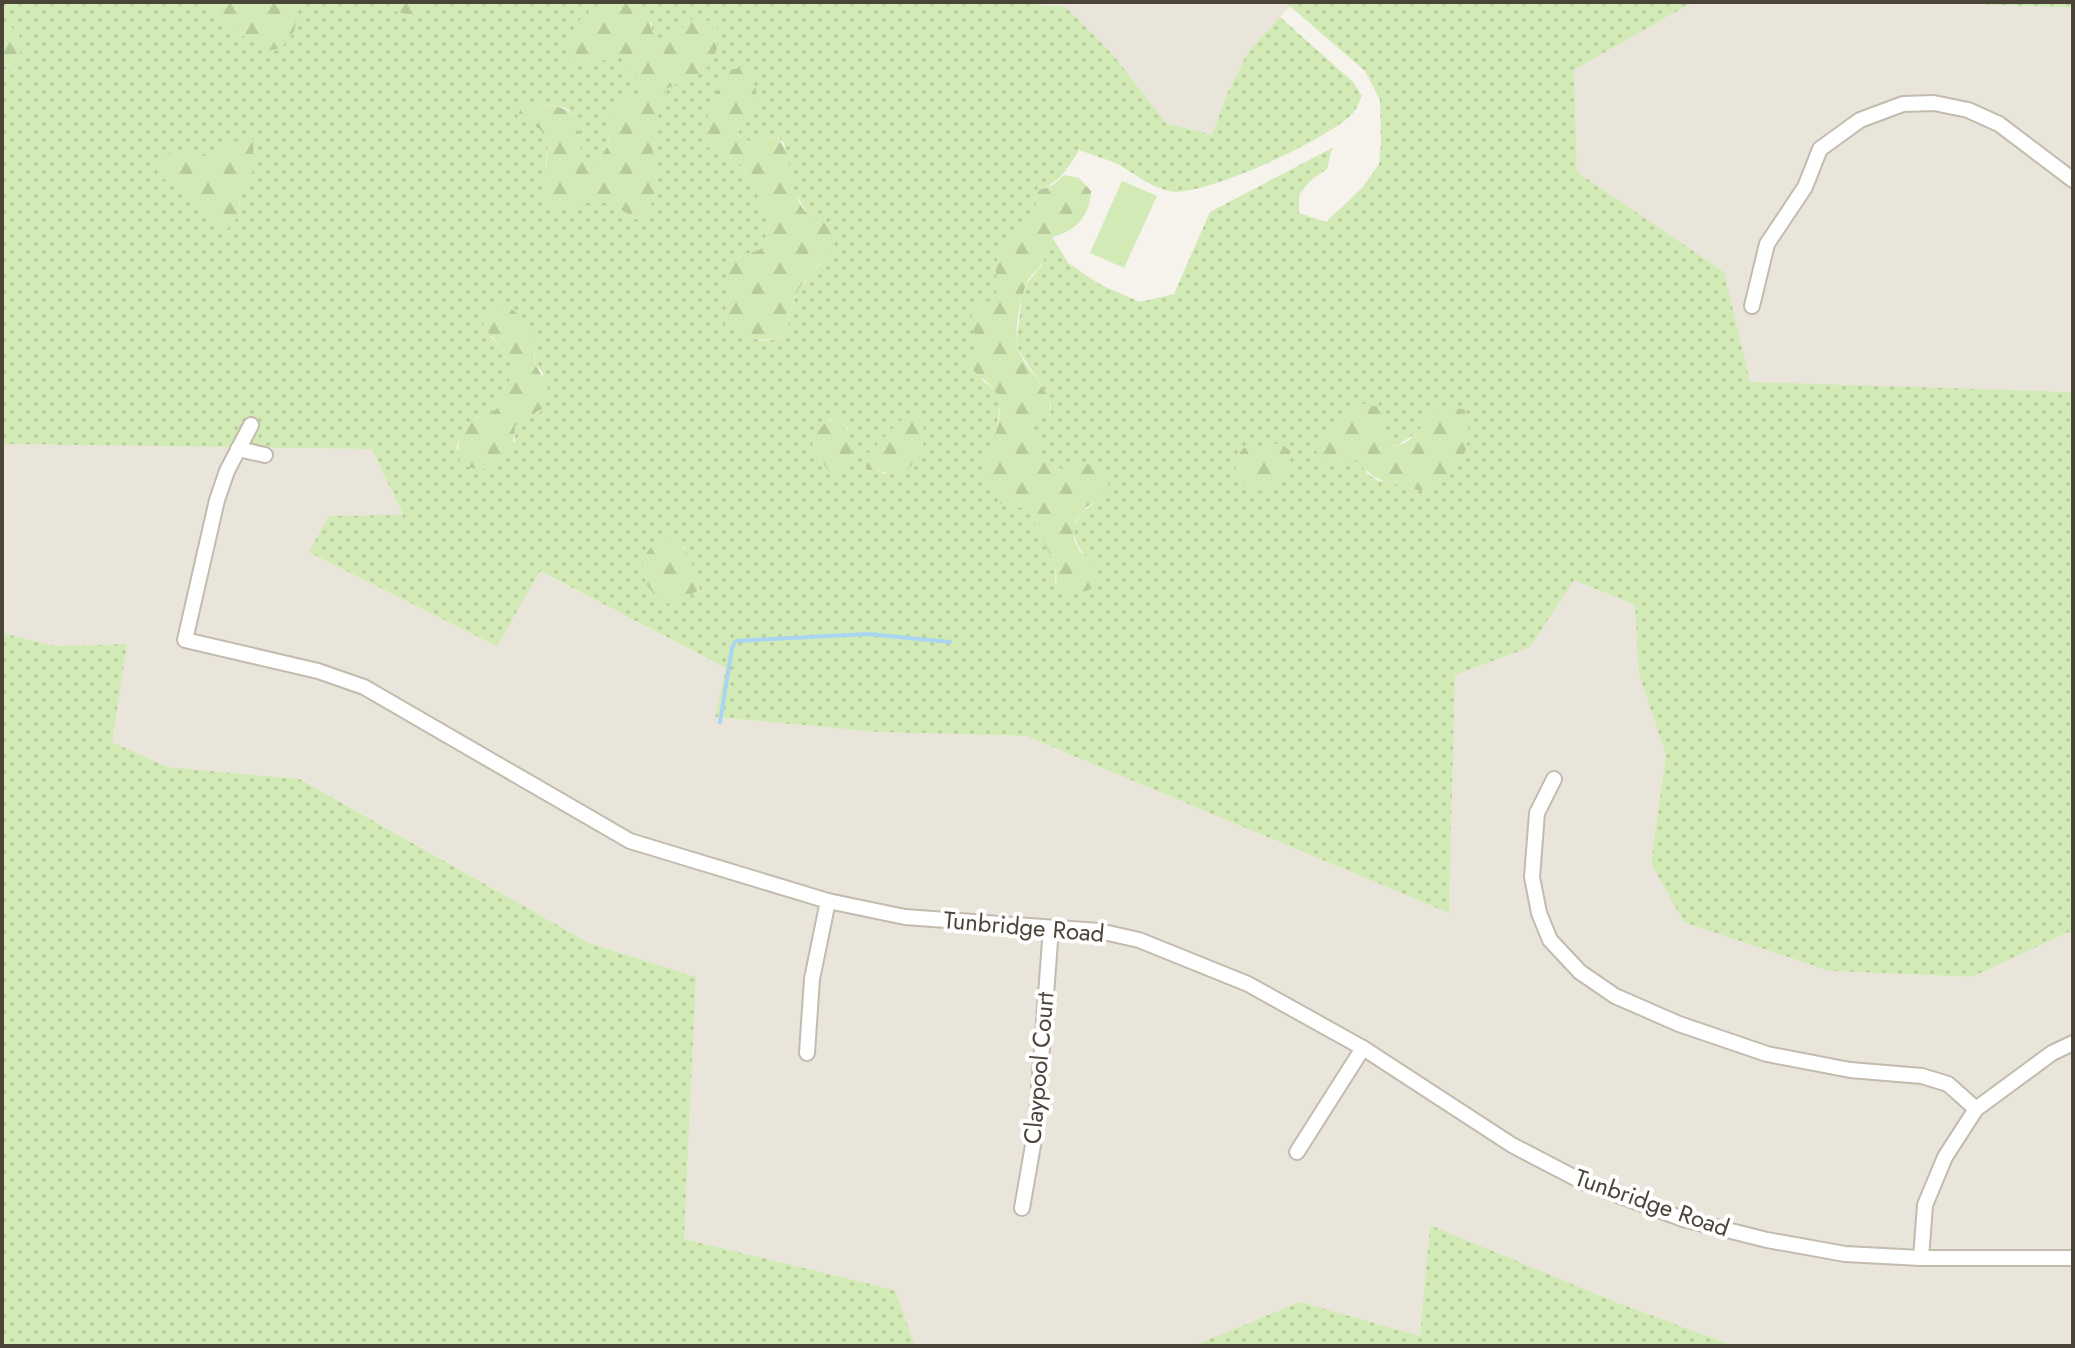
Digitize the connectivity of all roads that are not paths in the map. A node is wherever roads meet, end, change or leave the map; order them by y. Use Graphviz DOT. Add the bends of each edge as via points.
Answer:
graph roads {
  1 [pos="2073,180"];
  2 [pos="1752,306"];
  3 [pos="251,425"];
  4 [pos="238,449"];
  5 [pos="265,455"];
  6 [pos="1554,779"];
  7 [pos="828,901"];
  8 [pos="1051,928"];
  9 [pos="2073,1043"];
  10 [pos="1363,1048"];
  11 [pos="807,1053"];
  12 [pos="1976,1109"];
  13 [pos="1297,1152"];
  14 [pos="1022,1208"];
  15 [pos="1921,1258"];
  16 [pos="2073,1258"];
  1 -- 2 [label="street" via="1999,124 1968,110 1903,104 1860,120 1820,149 1805,187 1767,244"];
  3 -- 4 [label="street, Tunbridge Road"];
  4 -- 5 [label="street"];
  4 -- 7 [label="street, Tunbridge Road" via="217,500 185,640 364,687 630,841"];
  6 -- 12 [label="street" via="1537,813 1532,877 1550,940 1580,972 1615,996 1679,1024 1767,1054 1850,1070 1922,1076 1948,1084"];
  7 -- 8 [label="street, Tunbridge Road" via="905,917"];
  7 -- 11 [label="street" via="812,979"];
  8 -- 10 [label="street, Tunbridge Road" via="1139,940 1248,984"];
  8 -- 14 [label="street, Claypool Court" via="1036,1128"];
  9 -- 12 [label="street"];
  10 -- 13 [label="street"];
  10 -- 15 [label="street, Tunbridge Road" via="1512,1145 1583,1182 1683,1219 1767,1240 1845,1254"];
  12 -- 15 [label="street" via="1945,1157 1925,1205"];
  15 -- 16 [label="street, Tunbridge Road"];
}
